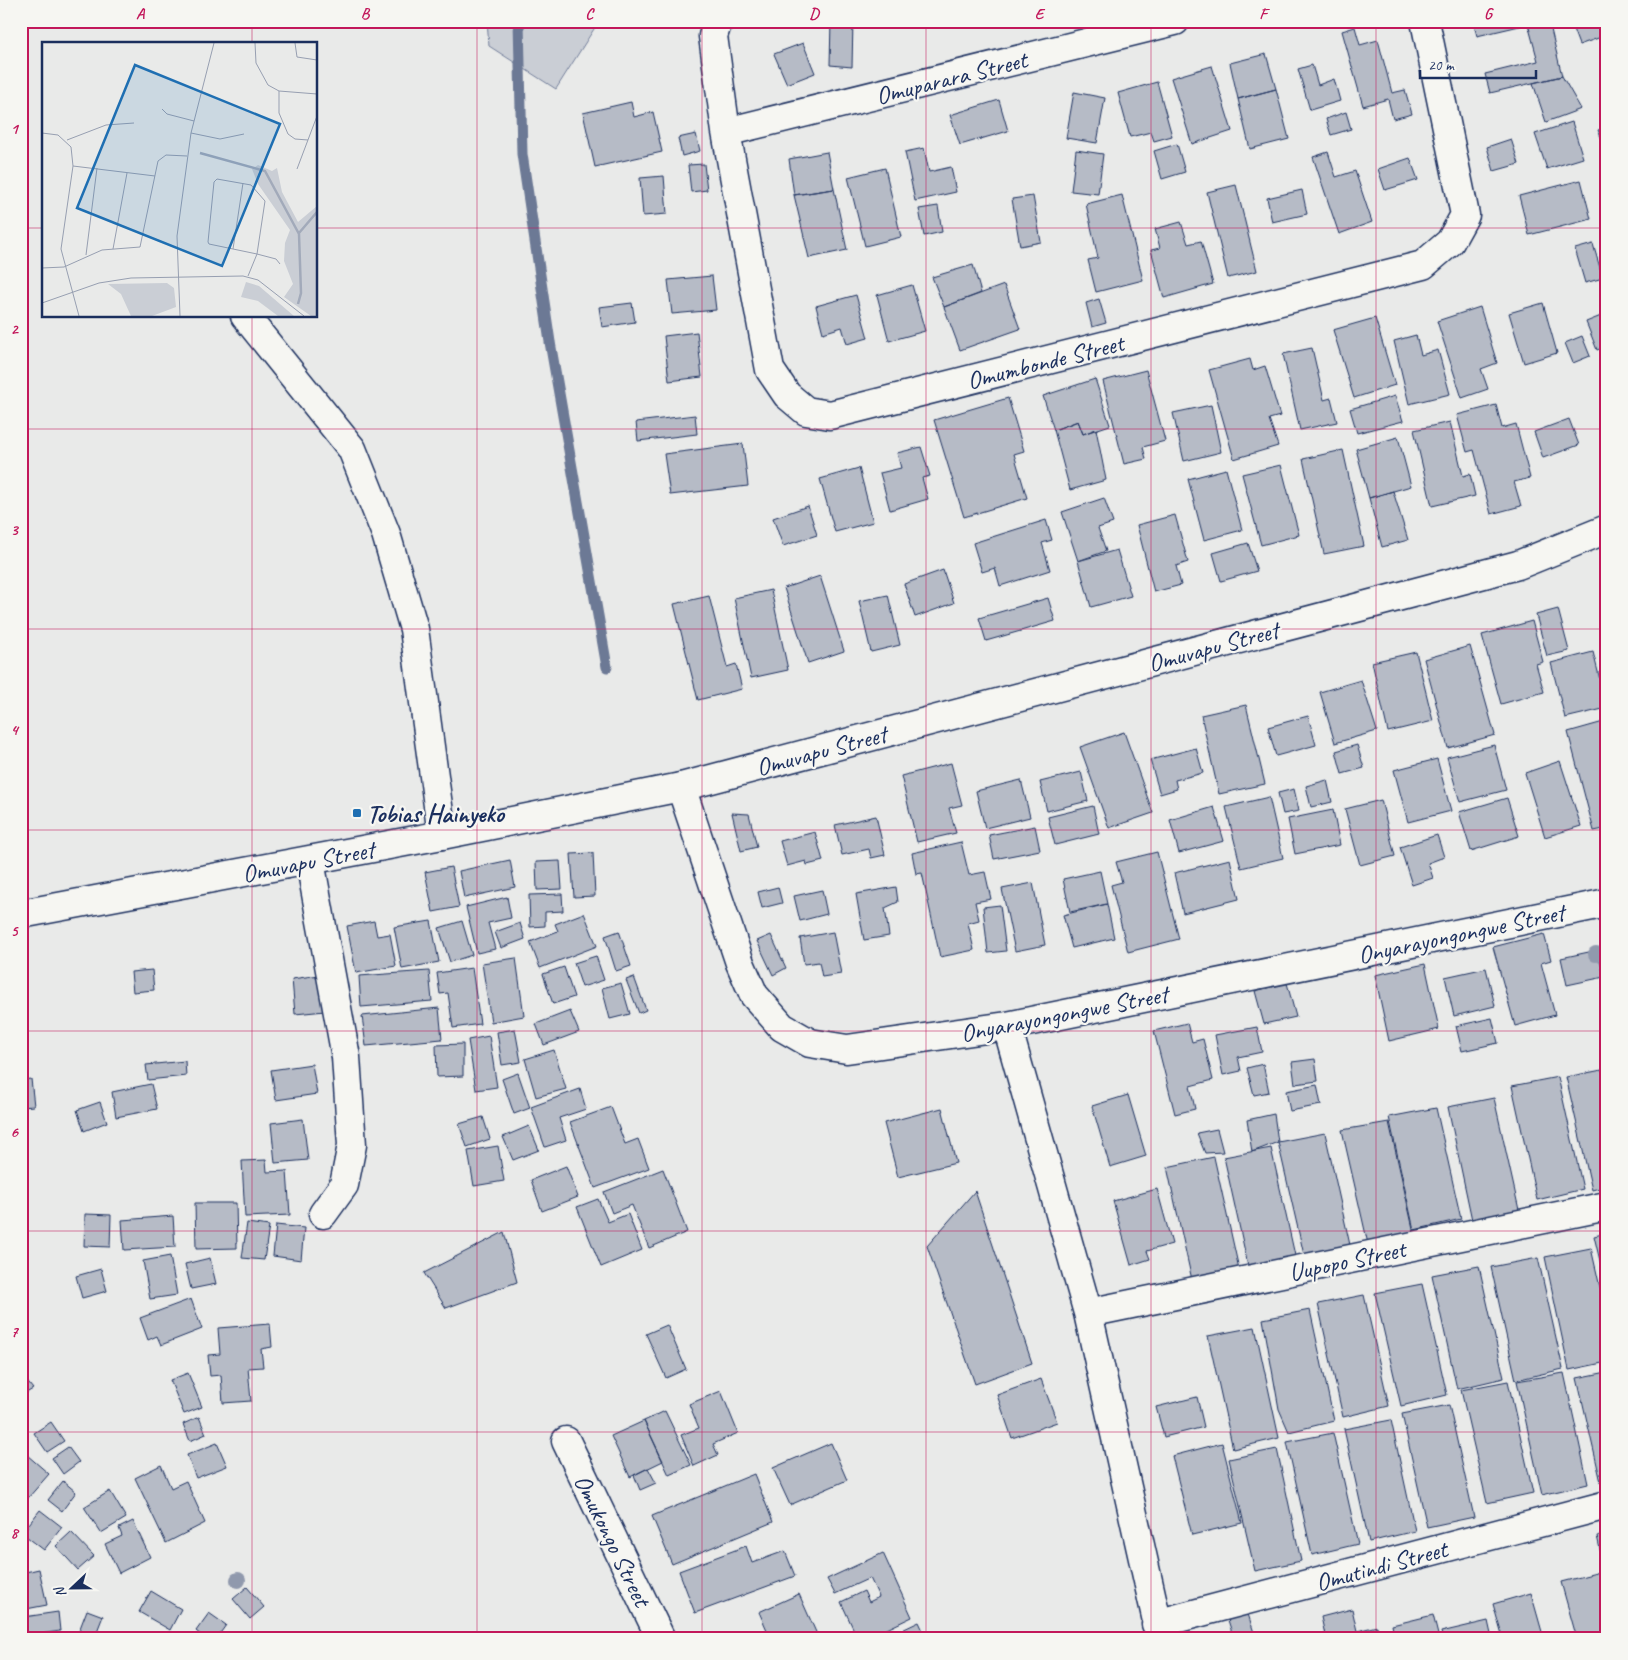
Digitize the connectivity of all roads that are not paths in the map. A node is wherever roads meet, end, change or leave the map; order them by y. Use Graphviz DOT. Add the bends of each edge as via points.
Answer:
graph roads {
  1 [pos="718,21"];
  2 [pos="1175,21"];
  3 [pos="1425,21"];
  4 [pos="726,132"];
  5 [pos="247,318"];
  6 [pos="1607,529"];
  7 [pos="681,787"];
  8 [pos="442,835"];
  9 [pos="310,861"];
  10 [pos="1607,903"];
  11 [pos="21,914"];
  12 [pos="1007,1026"];
  13 [pos="1607,1206"];
  14 [pos="323,1214"];
  15 [pos="1088,1313"];
  16 [pos="566,1441"];
  17 [pos="1607,1505"];
  18 [pos="1159,1632"];
  19 [pos="661,1639"];
  1 -- 4 [label="street, Omumbonde Street" via="713,36"];
  2 -- 4 [label="street, Omuparara Street"];
  3 -- 4 [label="street, Omumbonde Street" via="1465,215 1450,242 1423,265 830,415 806,411 787,395 770,370"];
  5 -- 8 [label="street" via="352,449 386,534 414,629"];
  6 -- 7 [label="street, Omuvapu Street" via="1518,565"];
  7 -- 8 [label="street, Omuvapu Street"];
  7 -- 12 [label="street, Onyarayongongwe Street" via="740,963 754,995 782,1027 810,1043 847,1050"];
  8 -- 9 [label="street, Omuvapu Street"];
  9 -- 11 [label="street, Omuvapu Street"];
  9 -- 14 [label="street" via="346,1057 352,1145 344,1185"];
  10 -- 12 [label="street, Onyarayongongwe Street"];
  12 -- 15 [label="street"];
  13 -- 15 [label="street, Uupopo Street"];
  15 -- 18 [label="street"];
  16 -- 19 [label="street, Omukongo Street"];
  17 -- 18 [label="street, Omutindi Street"];
}
